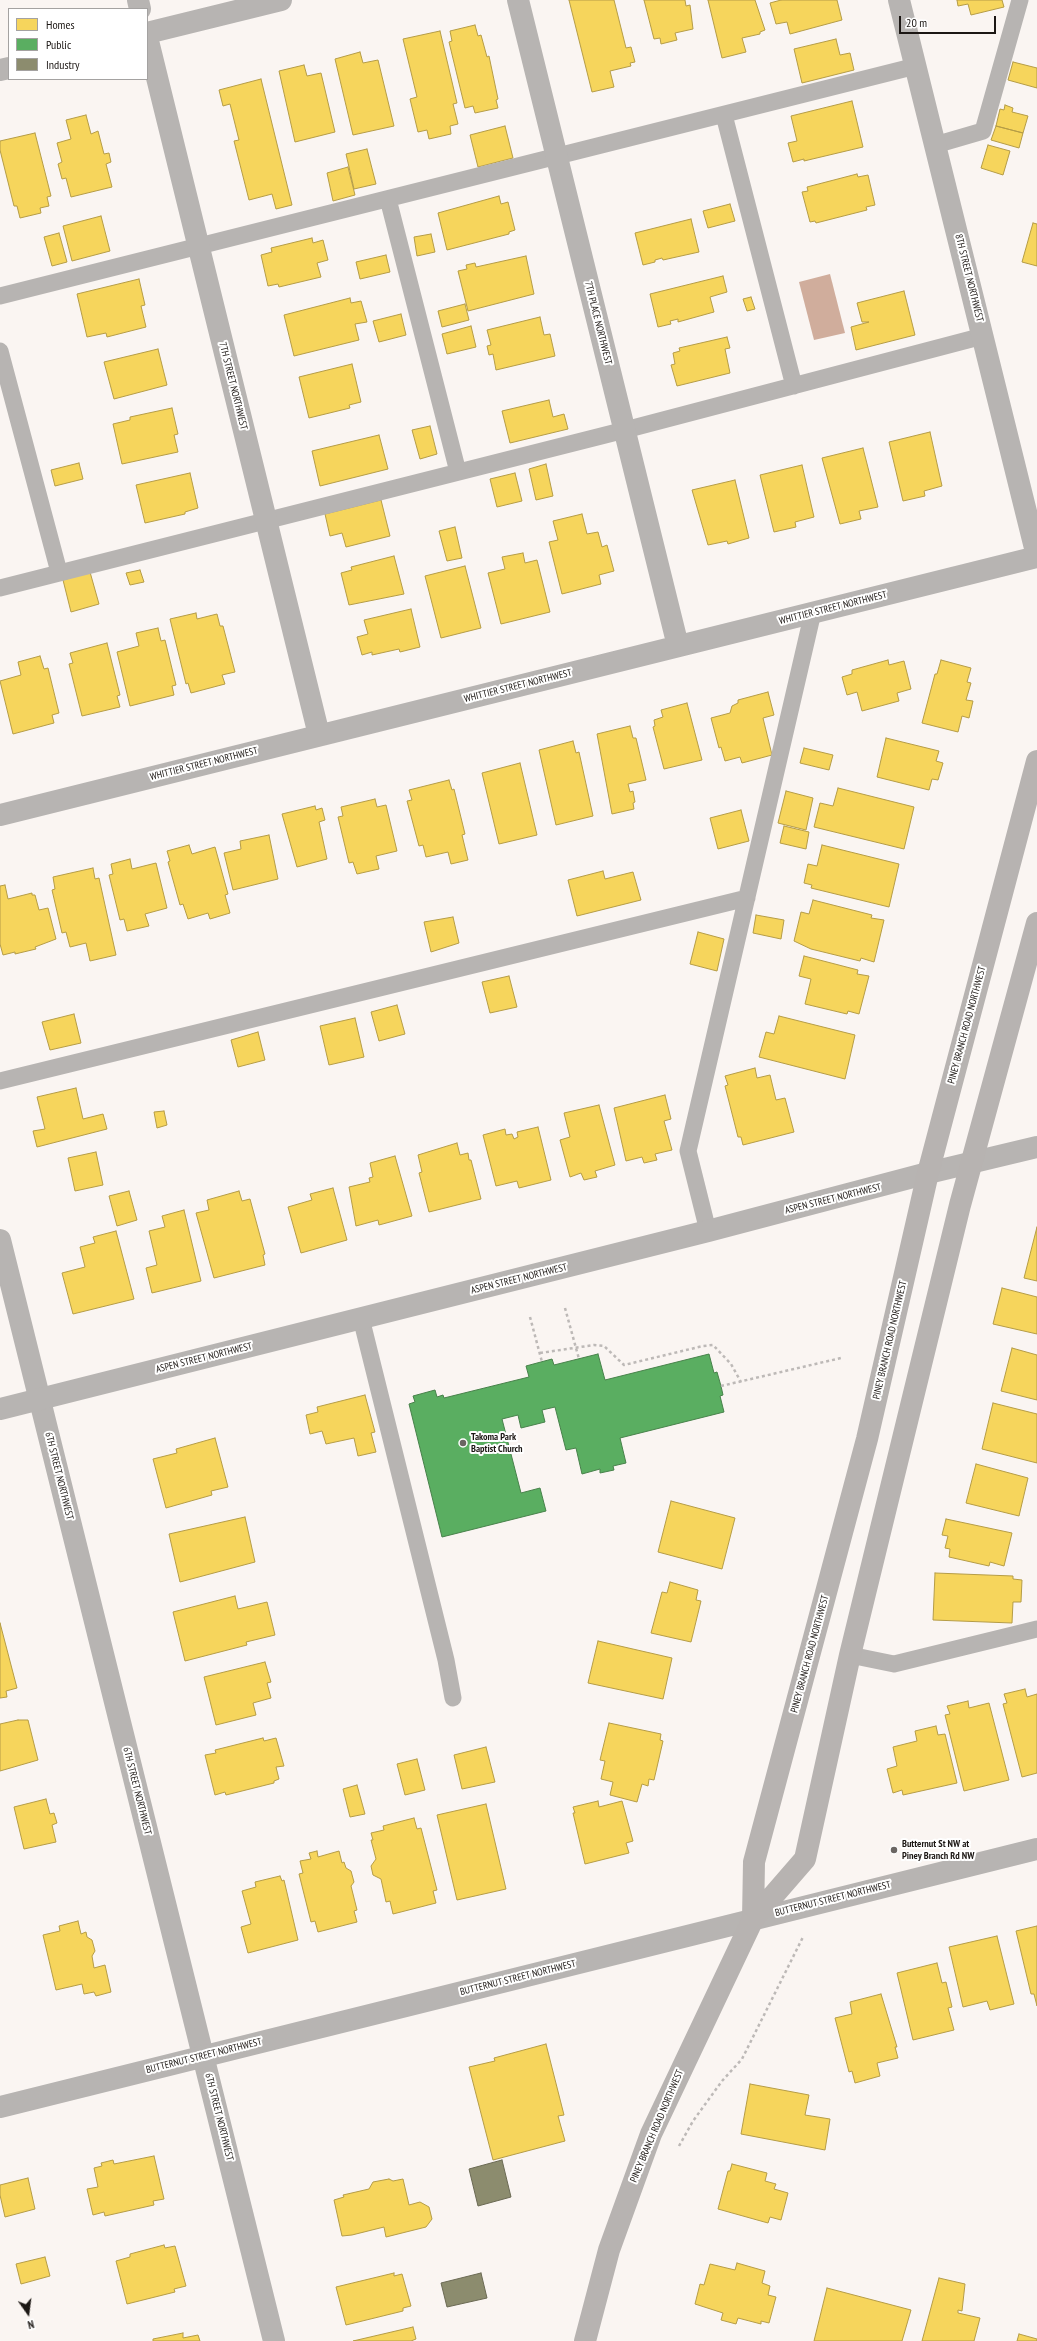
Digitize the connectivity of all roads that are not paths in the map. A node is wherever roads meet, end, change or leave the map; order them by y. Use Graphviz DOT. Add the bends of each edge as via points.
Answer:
graph roads {
  1 [pos="281,0"];
  2 [pos="518,0"];
  3 [pos="899,0"];
  4 [pos="1020,0"];
  5 [pos="148,33"];
  6 [pos="148,41"];
  7 [pos="916,66"];
  8 [pos="724,115"];
  9 [pos="935,145"];
  10 [pos="557,157"];
  11 [pos="388,199"];
  12 [pos="199,246"];
  13 [pos="0,296"];
  14 [pos="983,336"];
  15 [pos="0,351"];
  16 [pos="794,386"];
  17 [pos="625,430"];
  18 [pos="458,472"];
  19 [pos="266,520"];
  20 [pos="1037,556"];
  21 [pos="59,572"];
  22 [pos="0,588"];
  23 [pos="813,612"];
  24 [pos="678,646"];
  25 [pos="319,735"];
  26 [pos="1037,761"];
  27 [pos="0,815"];
  28 [pos="747,898"];
  29 [pos="1037,923"];
  30 [pos="0,1080"];
  31 [pos="1037,1147"];
  32 [pos="972,1162"];
  33 [pos="928,1173"];
  34 [pos="708,1231"];
  35 [pos="0,1240"];
  36 [pos="360,1318"];
  37 [pos="40,1399"];
  38 [pos="0,1409"];
  39 [pos="1037,1629"];
  40 [pos="850,1655"];
  41 [pos="453,1698"];
  42 [pos="1037,1849"];
  43 [pos="753,1919"];
  44 [pos="204,2056"];
  45 [pos="0,2107"];
  46 [pos="274,2341"];
  47 [pos="585,2341"];
  1 -- 5 [label="street"];
  2 -- 10 [label="street, 7TH PLACE NORTHWEST"];
  3 -- 7 [label="street, 8TH STREET NORTHWEST"];
  4 -- 9 [label="lane" via="983,131"];
  6 -- 12 [label="street, 7TH STREET NORTHWEST"];
  7 -- 8 [label="lane"];
  7 -- 9 [label="street, 8TH STREET NORTHWEST"];
  8 -- 10 [label="lane"];
  8 -- 16 [label="lane"];
  9 -- 14 [label="street, 8TH STREET NORTHWEST"];
  10 -- 11 [label="lane"];
  10 -- 17 [label="street, 7TH PLACE NORTHWEST"];
  11 -- 12 [label="lane"];
  11 -- 18 [label="lane"];
  12 -- 13 [label="lane"];
  12 -- 19 [label="street, 7TH STREET NORTHWEST"];
  14 -- 16 [label="lane"];
  14 -- 20 [label="street, 8TH STREET NORTHWEST"];
  15 -- 21 [label="lane"];
  16 -- 17 [label="lane"];
  17 -- 18 [label="lane"];
  17 -- 24 [label="street, 7TH PLACE NORTHWEST"];
  18 -- 19 [label="lane"];
  19 -- 21 [label="lane"];
  19 -- 25 [label="street, 7TH STREET NORTHWEST"];
  20 -- 23 [label="street, WHITTIER STREET NORTHWEST"];
  21 -- 22 [label="lane"];
  23 -- 24 [label="street, WHITTIER STREET NORTHWEST"];
  23 -- 28 [label="lane"];
  24 -- 25 [label="street, WHITTIER STREET NORTHWEST"];
  25 -- 27 [label="street, WHITTIER STREET NORTHWEST"];
  26 -- 33 [label="main road, PINEY BRANCH ROAD NORTHWEST"];
  28 -- 30 [label="lane"];
  28 -- 34 [label="lane" via="688,1151"];
  29 -- 32 [label="main road, PINEY BRANCH ROAD NORTHWEST"];
  31 -- 32 [label="street, ASPEN STREET NORTHWEST"];
  32 -- 33 [label="street, ASPEN STREET NORTHWEST"];
  32 -- 40 [label="main road, PINEY BRANCH ROAD NORTHWEST"];
  33 -- 34 [label="street, ASPEN STREET NORTHWEST"];
  33 -- 43 [label="main road, PINEY BRANCH ROAD NORTHWEST" via="867,1439 754,1862"];
  34 -- 36 [label="street, ASPEN STREET NORTHWEST"];
  35 -- 37 [label="street, 6TH STREET NORTHWEST"];
  36 -- 37 [label="street, ASPEN STREET NORTHWEST"];
  36 -- 41 [label="lane" via="446,1660"];
  37 -- 38 [label="street, ASPEN STREET NORTHWEST"];
  37 -- 44 [label="street, 6TH STREET NORTHWEST"];
  39 -- 40 [label="lane" via="894,1664"];
  40 -- 43 [label="main road, PINEY BRANCH ROAD NORTHWEST" via="805,1859"];
  42 -- 43 [label="street, BUTTERNUT STREET NORTHWEST"];
  43 -- 44 [label="street, BUTTERNUT STREET NORTHWEST"];
  43 -- 47 [label="main road, PINEY BRANCH ROAD NORTHWEST" via="717,1991 636,2172 609,2250"];
  44 -- 45 [label="street, BUTTERNUT STREET NORTHWEST"];
  44 -- 46 [label="street, 6TH STREET NORTHWEST"];
}
